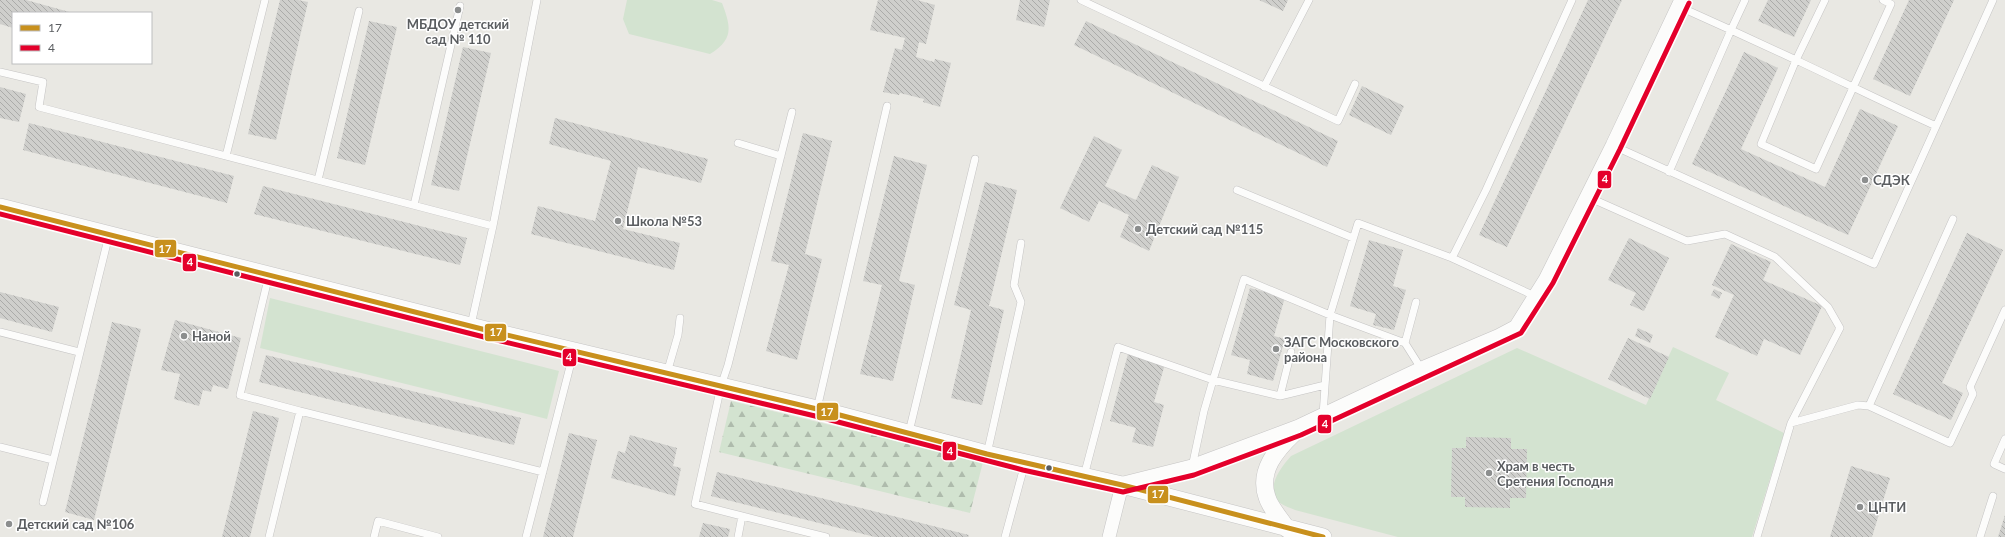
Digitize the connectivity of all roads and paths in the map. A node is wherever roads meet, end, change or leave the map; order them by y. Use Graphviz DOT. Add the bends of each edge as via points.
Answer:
graph roads {
  1 [pos="265,0"];
  2 [pos="537,0"];
  3 [pos="1081,0"];
  4 [pos="1309,0"];
  5 [pos="1572,0"];
  6 [pos="1745,0"];
  7 [pos="1825,0"];
  8 [pos="1883,0"];
  9 [pos="1993,0"];
  10 [pos="1682,3"];
  11 [pos="460,6"];
  12 [pos="359,11"];
  13 [pos="1732,30"];
  14 [pos="1796,60"];
  15 [pos="0,72"];
  16 [pos="1355,84"];
  17 [pos="1264,87"];
  18 [pos="1853,88"];
  19 [pos="887,106"];
  20 [pos="792,112"];
  21 [pos="1936,126"];
  22 [pos="738,143"];
  23 [pos="1614,146"];
  24 [pos="226,156"];
  25 [pos="781,156"];
  26 [pos="975,159"];
  27 [pos="1669,172"];
  28 [pos="318,180"];
  29 [pos="1237,190"];
  30 [pos="1588,197"];
  31 [pos="414,205"];
  32 [pos="0,207"];
  33 [pos="1953,219"];
  34 [pos="493,226"];
  35 [pos="109,235"];
  36 [pos="1353,238"];
  37 [pos="1021,243"];
  38 [pos="1452,258"];
  39 [pos="269,275"];
  40 [pos="1537,297"];
  41 [pos="1416,302"];
  42 [pos="2005,310"];
  43 [pos="1330,315"];
  44 [pos="680,318"];
  45 [pos="471,325"];
  46 [pos="0,332"];
  47 [pos="1405,343"];
  48 [pos="574,351"];
  49 [pos="79,352"];
  50 [pos="1291,352"];
  51 [pos="1422,370"];
  52 [pos="667,373"];
  53 [pos="1213,380"];
  54 [pos="1325,385"];
  55 [pos="721,386"];
  56 [pos="1280,396"];
  57 [pos="1869,406"];
  58 [pos="817,409"];
  59 [pos="300,411"];
  60 [pos="1323,417"];
  61 [pos="1791,423"];
  62 [pos="1300,428"];
  63 [pos="909,432"];
  64 [pos="2005,439"];
  65 [pos="0,447"];
  66 [pos="987,454"];
  67 [pos="53,460"];
  68 [pos="1025,463"];
  69 [pos="1192,468"];
  70 [pos="2005,469"];
  71 [pos="542,472"];
  72 [pos="1084,476"];
  73 [pos="1122,485"];
  74 [pos="1993,496"];
  75 [pos="43,502"];
  76 [pos="1194,503"];
  77 [pos="742,516"];
  78 [pos="1287,529"];
  79 [pos="269,537"];
  80 [pos="374,537"];
  81 [pos="438,537"];
  82 [pos="526,537"];
  83 [pos="738,537"];
  84 [pos="826,537"];
  85 [pos="1005,537"];
  86 [pos="1109,537"];
  87 [pos="1323,537"];
  88 [pos="1757,537"];
  89 [pos="1980,537"];
  1 -- 24 [label="lane"];
  2 -- 34 [label="lane"];
  3 -- 17 [label="lane"];
  4 -- 17 [label="lane"];
  5 -- 38 [label="lane" via="1486,190"];
  6 -- 13 [label="lane"];
  7 -- 14 [label="lane"];
  8 -- 18 [label="lane" via="1891,4"];
  9 -- 21 [label="lane"];
  10 -- 13 [label="lane"];
  10 -- 23 [label="street"];
  11 -- 31 [label="lane"];
  12 -- 28 [label="lane"];
  13 -- 14 [label="lane"];
  13 -- 27 [label="lane"];
  14 -- 18 [label="lane"];
  14 -- 18 [label="lane" via="1760,144 1816,169"];
  15 -- 24 [label="lane" via="43,82 39,107"];
  16 -- 17 [label="lane" via="1338,121"];
  18 -- 21 [label="lane"];
  19 -- 58 [label="lane"];
  20 -- 25 [label="lane"];
  21 -- 27 [label="lane" via="1874,264"];
  22 -- 25 [label="lane"];
  23 -- 27 [label="lane"];
  23 -- 30 [label="street"];
  24 -- 28 [label="lane"];
  25 -- 55 [label="lane"];
  26 -- 63 [label="lane"];
  28 -- 31 [label="lane"];
  29 -- 36 [label="lane"];
  30 -- 40 [label="street"];
  30 -- 61 [label="lane" via="1687,241 1725,234 1774,257 1828,308 1840,328"];
  31 -- 34 [label="lane"];
  32 -- 35 [label="street"];
  33 -- 57 [label="lane"];
  34 -- 45 [label="lane"];
  35 -- 39 [label="street"];
  35 -- 49 [label="lane"];
  36 -- 38 [label="lane" via="1358,223"];
  36 -- 43 [label="lane"];
  37 -- 66 [label="lane" via="1014,285 1021,302"];
  38 -- 40 [label="lane"];
  39 -- 45 [label="street"];
  39 -- 59 [label="lane" via="240,395"];
  40 -- 51 [label="street" via="1517,328"];
  41 -- 47 [label="lane"];
  42 -- 57 [label="lane" via="1970,387 1973,394 1950,442"];
  43 -- 47 [label="lane"];
  43 -- 53 [label="lane" via="1244,279"];
  43 -- 54 [label="lane"];
  44 -- 52 [label="lane"];
  45 -- 48 [label="street"];
  46 -- 49 [label="lane"];
  47 -- 51 [label="lane"];
  48 -- 52 [label="street"];
  48 -- 71 [label="lane"];
  49 -- 67 [label="lane"];
  50 -- 56 [label="lane"];
  51 -- 60 [label="street"];
  52 -- 55 [label="street"];
  53 -- 56 [label="lane"];
  53 -- 69 [label="lane"];
  53 -- 72 [label="lane" via="1118,347"];
  54 -- 56 [label="lane"];
  54 -- 60 [label="lane"];
  55 -- 58 [label="street"];
  55 -- 77 [label="lane" via="695,504"];
  57 -- 61 [label="lane" via="1858,405"];
  58 -- 63 [label="street"];
  59 -- 71 [label="lane"];
  59 -- 79 [label="lane"];
  60 -- 62 [label="street"];
  61 -- 88 [label="lane"];
  62 -- 69 [label="street"];
  62 -- 78 [label="street" via="1279,448 1264,476 1267,498"];
  63 -- 66 [label="street"];
  64 -- 70 [label="lane" via="1994,464"];
  65 -- 67 [label="lane"];
  66 -- 68 [label="street"];
  67 -- 75 [label="lane"];
  68 -- 72 [label="street"];
  68 -- 85 [label="lane"];
  69 -- 73 [label="street"];
  69 -- 76 [label="street" via="1184,473 1180,480 1180,490 1183,496"];
  71 -- 82 [label="lane"];
  72 -- 73 [label="street"];
  73 -- 76 [label="street"];
  73 -- 86 [label="street"];
  74 -- 89 [label="lane"];
  76 -- 78 [label="street"];
  77 -- 83 [label="lane"];
  77 -- 84 [label="lane"];
  78 -- 87 [label="street"];
  80 -- 81 [label="lane" via="378,521"];
}
